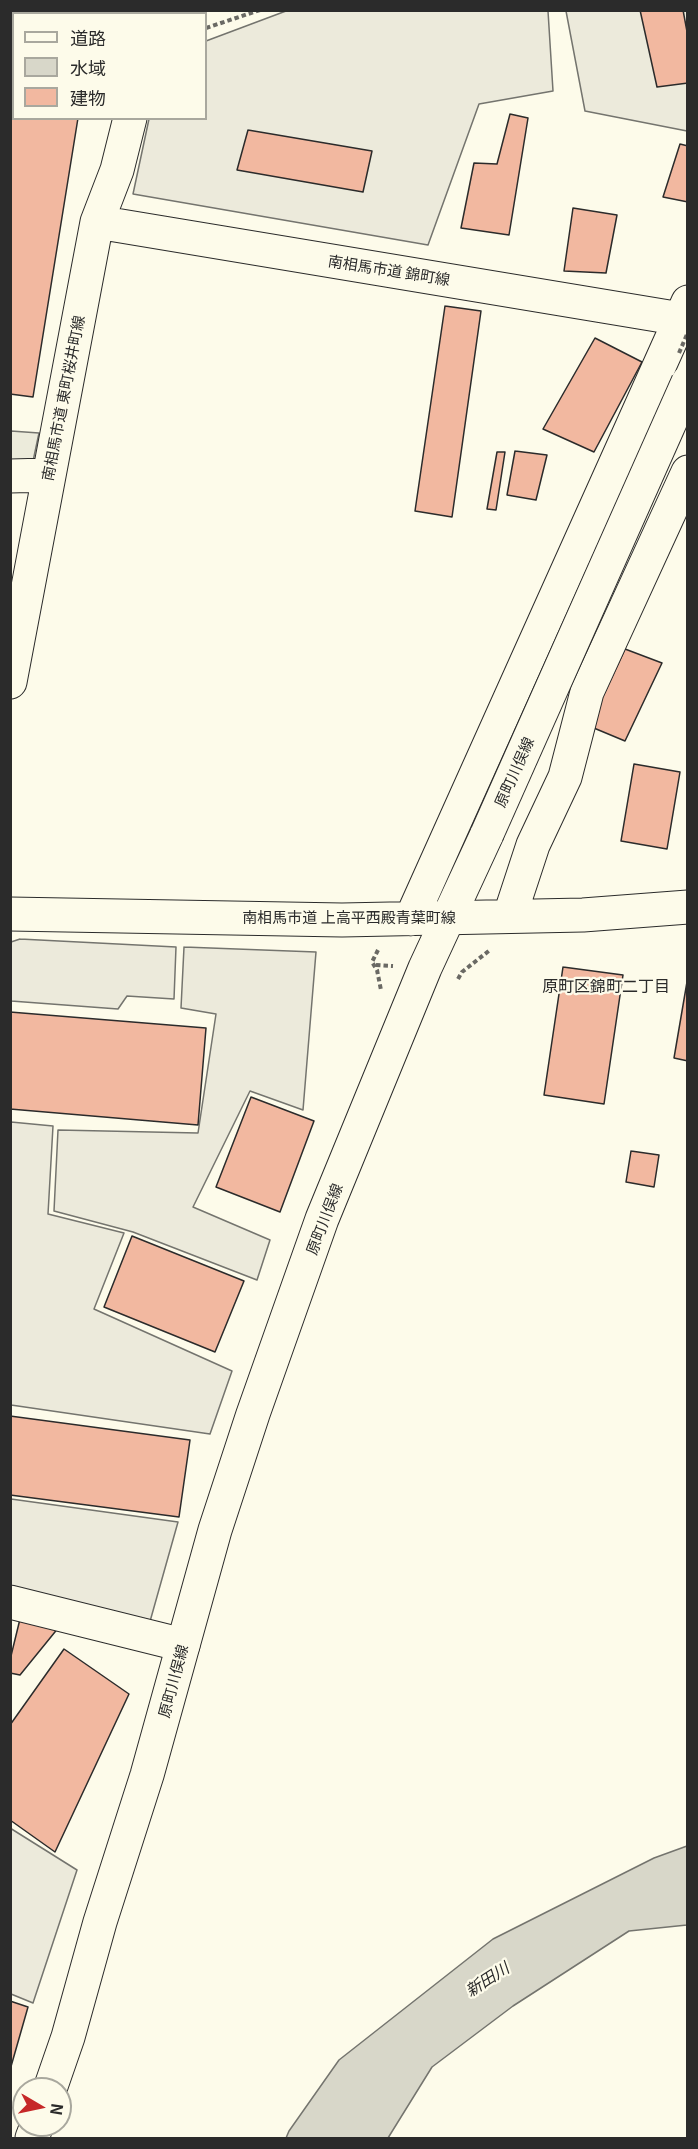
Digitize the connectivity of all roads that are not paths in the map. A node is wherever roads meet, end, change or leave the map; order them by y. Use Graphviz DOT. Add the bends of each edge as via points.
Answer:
graph roads {
  1 [pos="130,120"];
  2 [pos="97,222"];
  3 [pos="684,310"];
  4 [pos="687,382"];
  5 [pos="687,472"];
  6 [pos="10,476"];
  7 [pos="48,476"];
  8 [pos="10,682"];
  9 [pos="687,907"];
  10 [pos="10,914"];
  11 [pos="510,915"];
  12 [pos="447,917"];
  13 [pos="411,919"];
  14 [pos="10,1602"];
  15 [pos="183,1645"];
  16 [pos="54,2077"];
  1 -- 2 [label="street, 南相馬市道 東町桜井町線" via="117,170"];
  2 -- 3 [label="street, 南相馬市道 錦町線"];
  2 -- 7 [label="street, 南相馬市道 東町桜井町線"];
  3 -- 13 [label="street" via="644,411"];
  4 -- 12 [label="street, 原町川俣線, bridge"];
  5 -- 11 [label="street" via="587,692 565,777 534,845"];
  6 -- 7 [label="street"];
  7 -- 8 [label="street, 南相馬市道 東町桜井町線"];
  9 -- 11 [label="street, 南相馬市道 上高平西殿青葉町線" via="583,915"];
  10 -- 13 [label="street, 南相馬市道 上高平西殿青葉町線"];
  11 -- 12 [label="street, 南相馬市道 上高平西殿青葉町線"];
  12 -- 13 [label="street, 南相馬市道 上高平西殿青葉町線"];
  12 -- 15 [label="street, 原町川俣線" via="322,1220 225,1498"];
  14 -- 15 [label="street"];
  15 -- 16 [label="street, 原町川俣線"];
}
